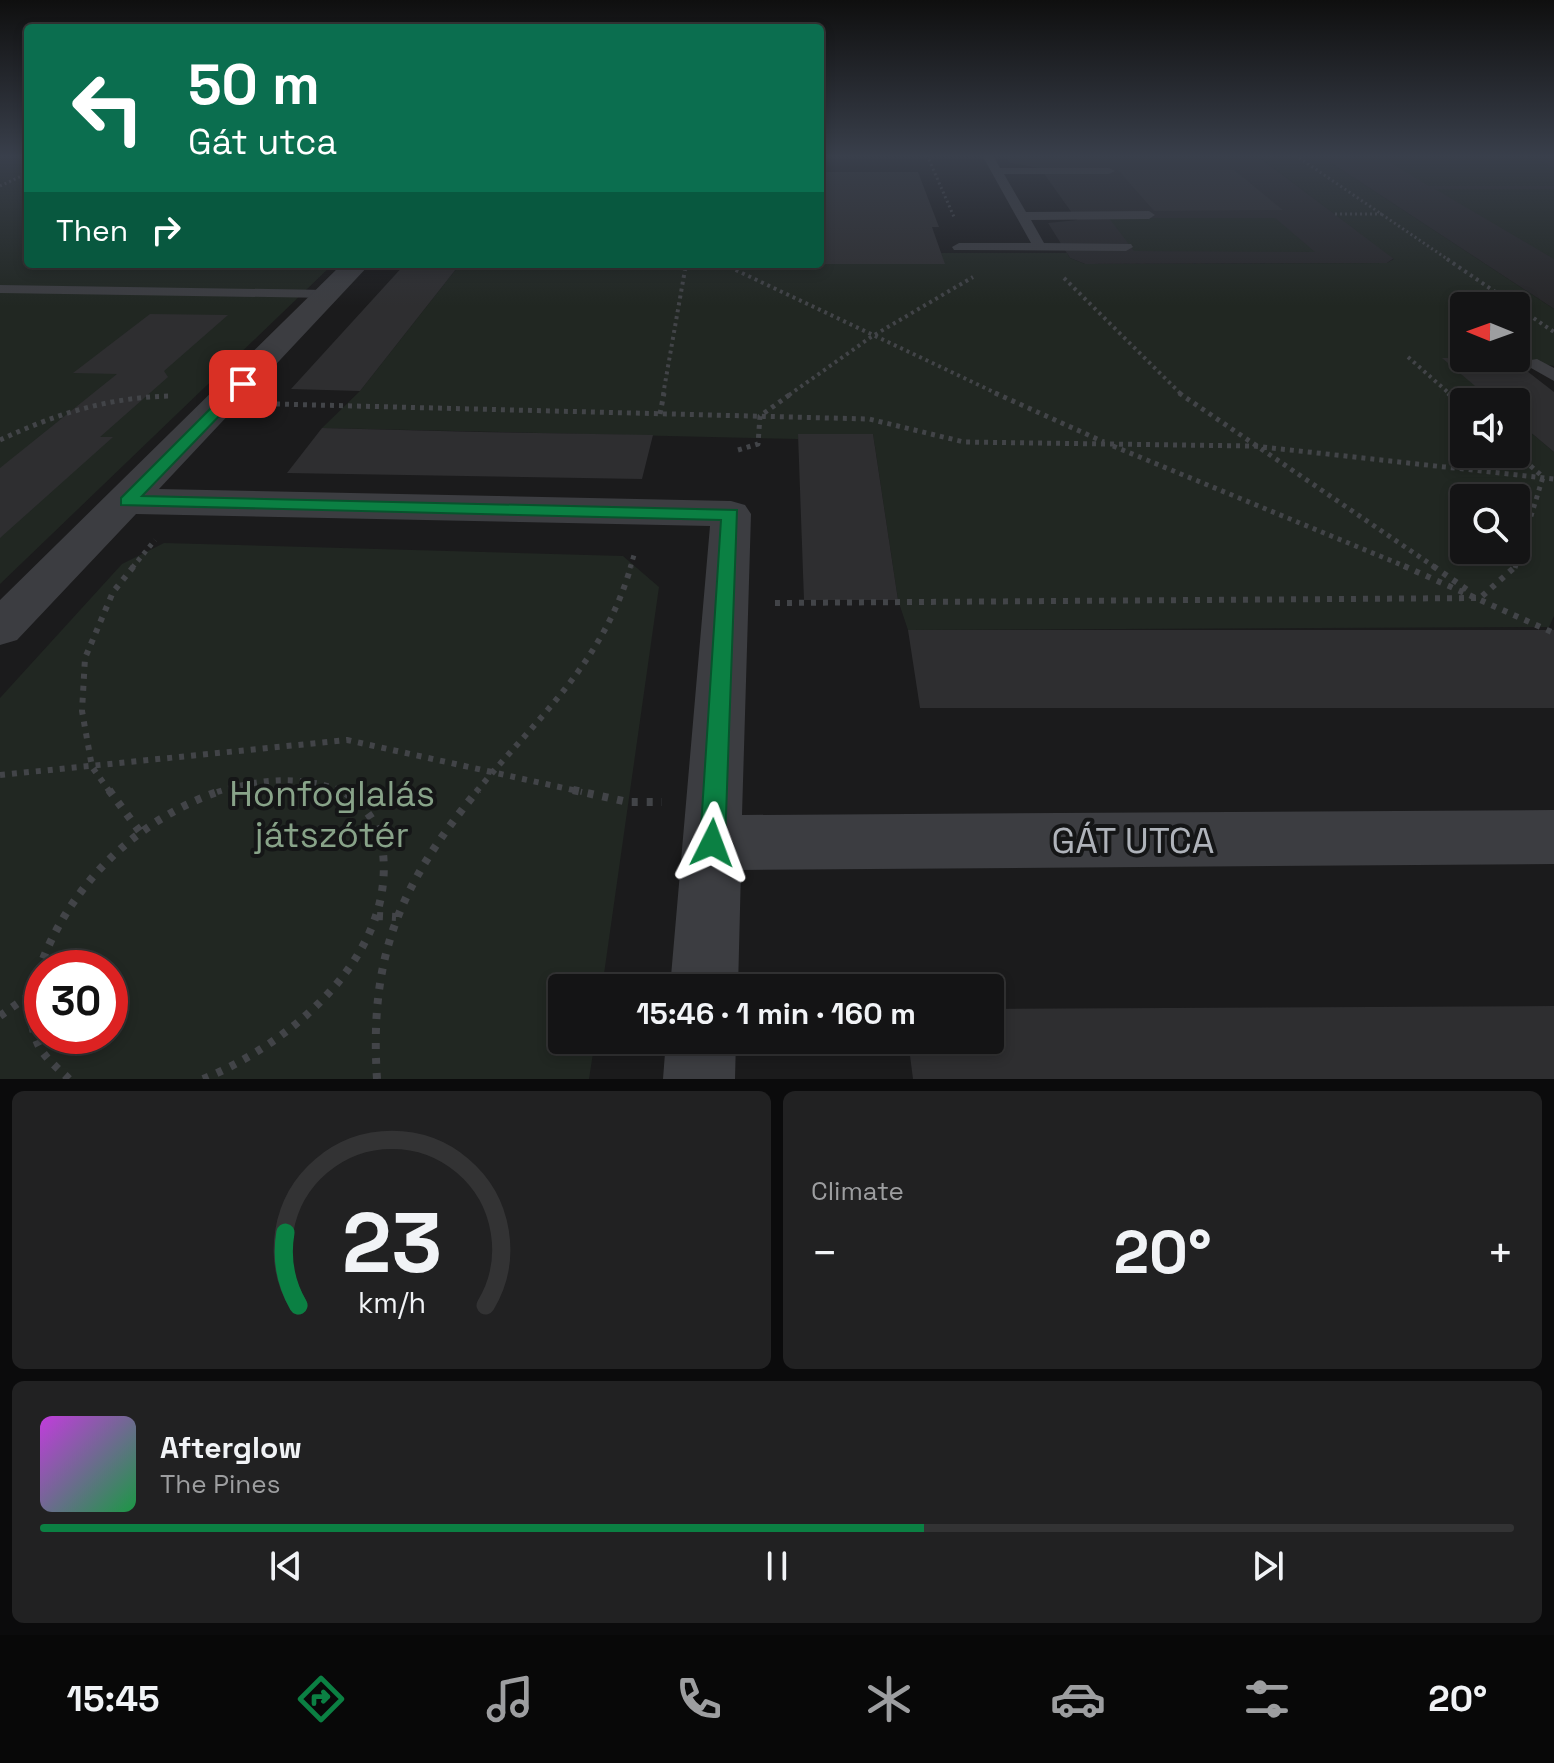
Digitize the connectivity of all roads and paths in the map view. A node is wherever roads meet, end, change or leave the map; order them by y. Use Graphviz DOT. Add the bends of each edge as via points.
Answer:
graph roads {
  1 [pos="947,205"];
  2 [pos="1016,205"];
  3 [pos="1370,205"];
  4 [pos="1335,214"];
  5 [pos="1383,214"];
  6 [pos="1149,215"];
  7 [pos="1022,216"];
  8 [pos="964,247"];
  9 [pos="1011,247"];
  10 [pos="1040,247"];
  11 [pos="1126,247"];
  12 [pos="353,268"];
  13 [pos="685,268"];
  14 [pos="731,268"];
  15 [pos="0,289"];
  16 [pos="330,294"];
  17 [pos="1554,332"];
  18 [pos="871,337"];
  19 [pos="1408,357"];
  20 [pos="1537,364"];
  21 [pos="1554,376"];
  22 [pos="1450,394"];
  23 [pos="225,403"];
  24 [pos="660,414"];
  25 [pos="264,415"];
  26 [pos="760,416"];
  27 [pos="0,440"];
  28 [pos="1108,444"];
  29 [pos="1254,446"];
  30 [pos="738,450"];
  31 [pos="1530,465"];
  32 [pos="1543,477"];
  33 [pos="1554,479"];
  34 [pos="127,501"];
  35 [pos="188,502"];
  36 [pos="645,512"];
  37 [pos="1480,598"];
  38 [pos="726,603"];
  39 [pos="0,628"];
  40 [pos="1554,633"];
  41 [pos="92,767"];
  42 [pos="492,773"];
  43 [pos="0,775"];
  44 [pos="714,823"];
  45 [pos="140,832"];
  46 [pos="1554,837"];
  47 [pos="376,916"];
  48 [pos="396,917"];
  49 [pos="44,950"];
  50 [pos="705,974"];
  51 [pos="24,999"];
  52 [pos="0,1016"];
  53 [pos="47,1054"];
  54 [pos="700,1054"];
  55 [pos="69,1079"];
  56 [pos="203,1079"];
  57 [pos="377,1079"];
  58 [pos="699,1079"];
  1 -- 8 [label="path"];
  2 -- 7 [label="lane"];
  3 -- 5 [label="path"];
  4 -- 5 [label="path"];
  5 -- 17 [label="path"];
  6 -- 7 [label="lane"];
  7 -- 10 [label="lane"];
  8 -- 9 [label="lane"];
  9 -- 10 [label="lane"];
  9 -- 18 [label="path" via="967,282"];
  10 -- 11 [label="lane"];
  10 -- 29 [label="path" via="1173,389"];
  12 -- 16 [label="street"];
  13 -- 24 [label="path"];
  14 -- 18 [label="path"];
  15 -- 16 [label="lane"];
  16 -- 23 [label="street"];
  18 -- 26 [label="path"];
  18 -- 28 [label="path"];
  19 -- 22 [label="path"];
  20 -- 21 [label="lane"];
  23 -- 27 [label="path" via="200,396 132,395 28,426"];
  23 -- 34 [label="street"];
  24 -- 25 [label="path" via="274,404"];
  24 -- 26 [label="path"];
  26 -- 28 [label="path" via="869,419 964,442"];
  26 -- 30 [label="path" via="758,444"];
  28 -- 29 [label="path"];
  28 -- 37 [label="path"];
  29 -- 32 [label="path"];
  29 -- 37 [label="path"];
  31 -- 32 [label="path"];
  32 -- 33 [label="path"];
  32 -- 37 [label="path" via="1515,570"];
  34 -- 35 [label="street"];
  34 -- 39 [label="street"];
  35 -- 36 [label="street"];
  35 -- 41 [label="path" via="113,592 85,658 82,711"];
  36 -- 38 [label="street" via="731,514"];
  36 -- 42 [label="path" via="609,626 557,703"];
  37 -- 38 [label="path"];
  37 -- 40 [label="path"];
  38 -- 44 [label="street"];
  41 -- 42 [label="path" via="347,740"];
  41 -- 43 [label="path"];
  41 -- 45 [label="path"];
  42 -- 44 [label="path"];
  42 -- 48 [label="path" via="423,860"];
  44 -- 46 [label="street, GÁT UTCA"];
  44 -- 50 [label="street"];
  45 -- 47 [label="path" via="197,798 254,780 305,778 347,791 376,820 386,863"];
  45 -- 49 [label="path" via="67,906"];
  47 -- 48 [label="path"];
  47 -- 56 [label="path" via="355,959 321,1001 278,1040"];
  48 -- 57 [label="path" via="380,963 371,1036"];
  51 -- 52 [label="path"];
  53 -- 55 [label="path"];
  54 -- 58 [label="street"];
}
